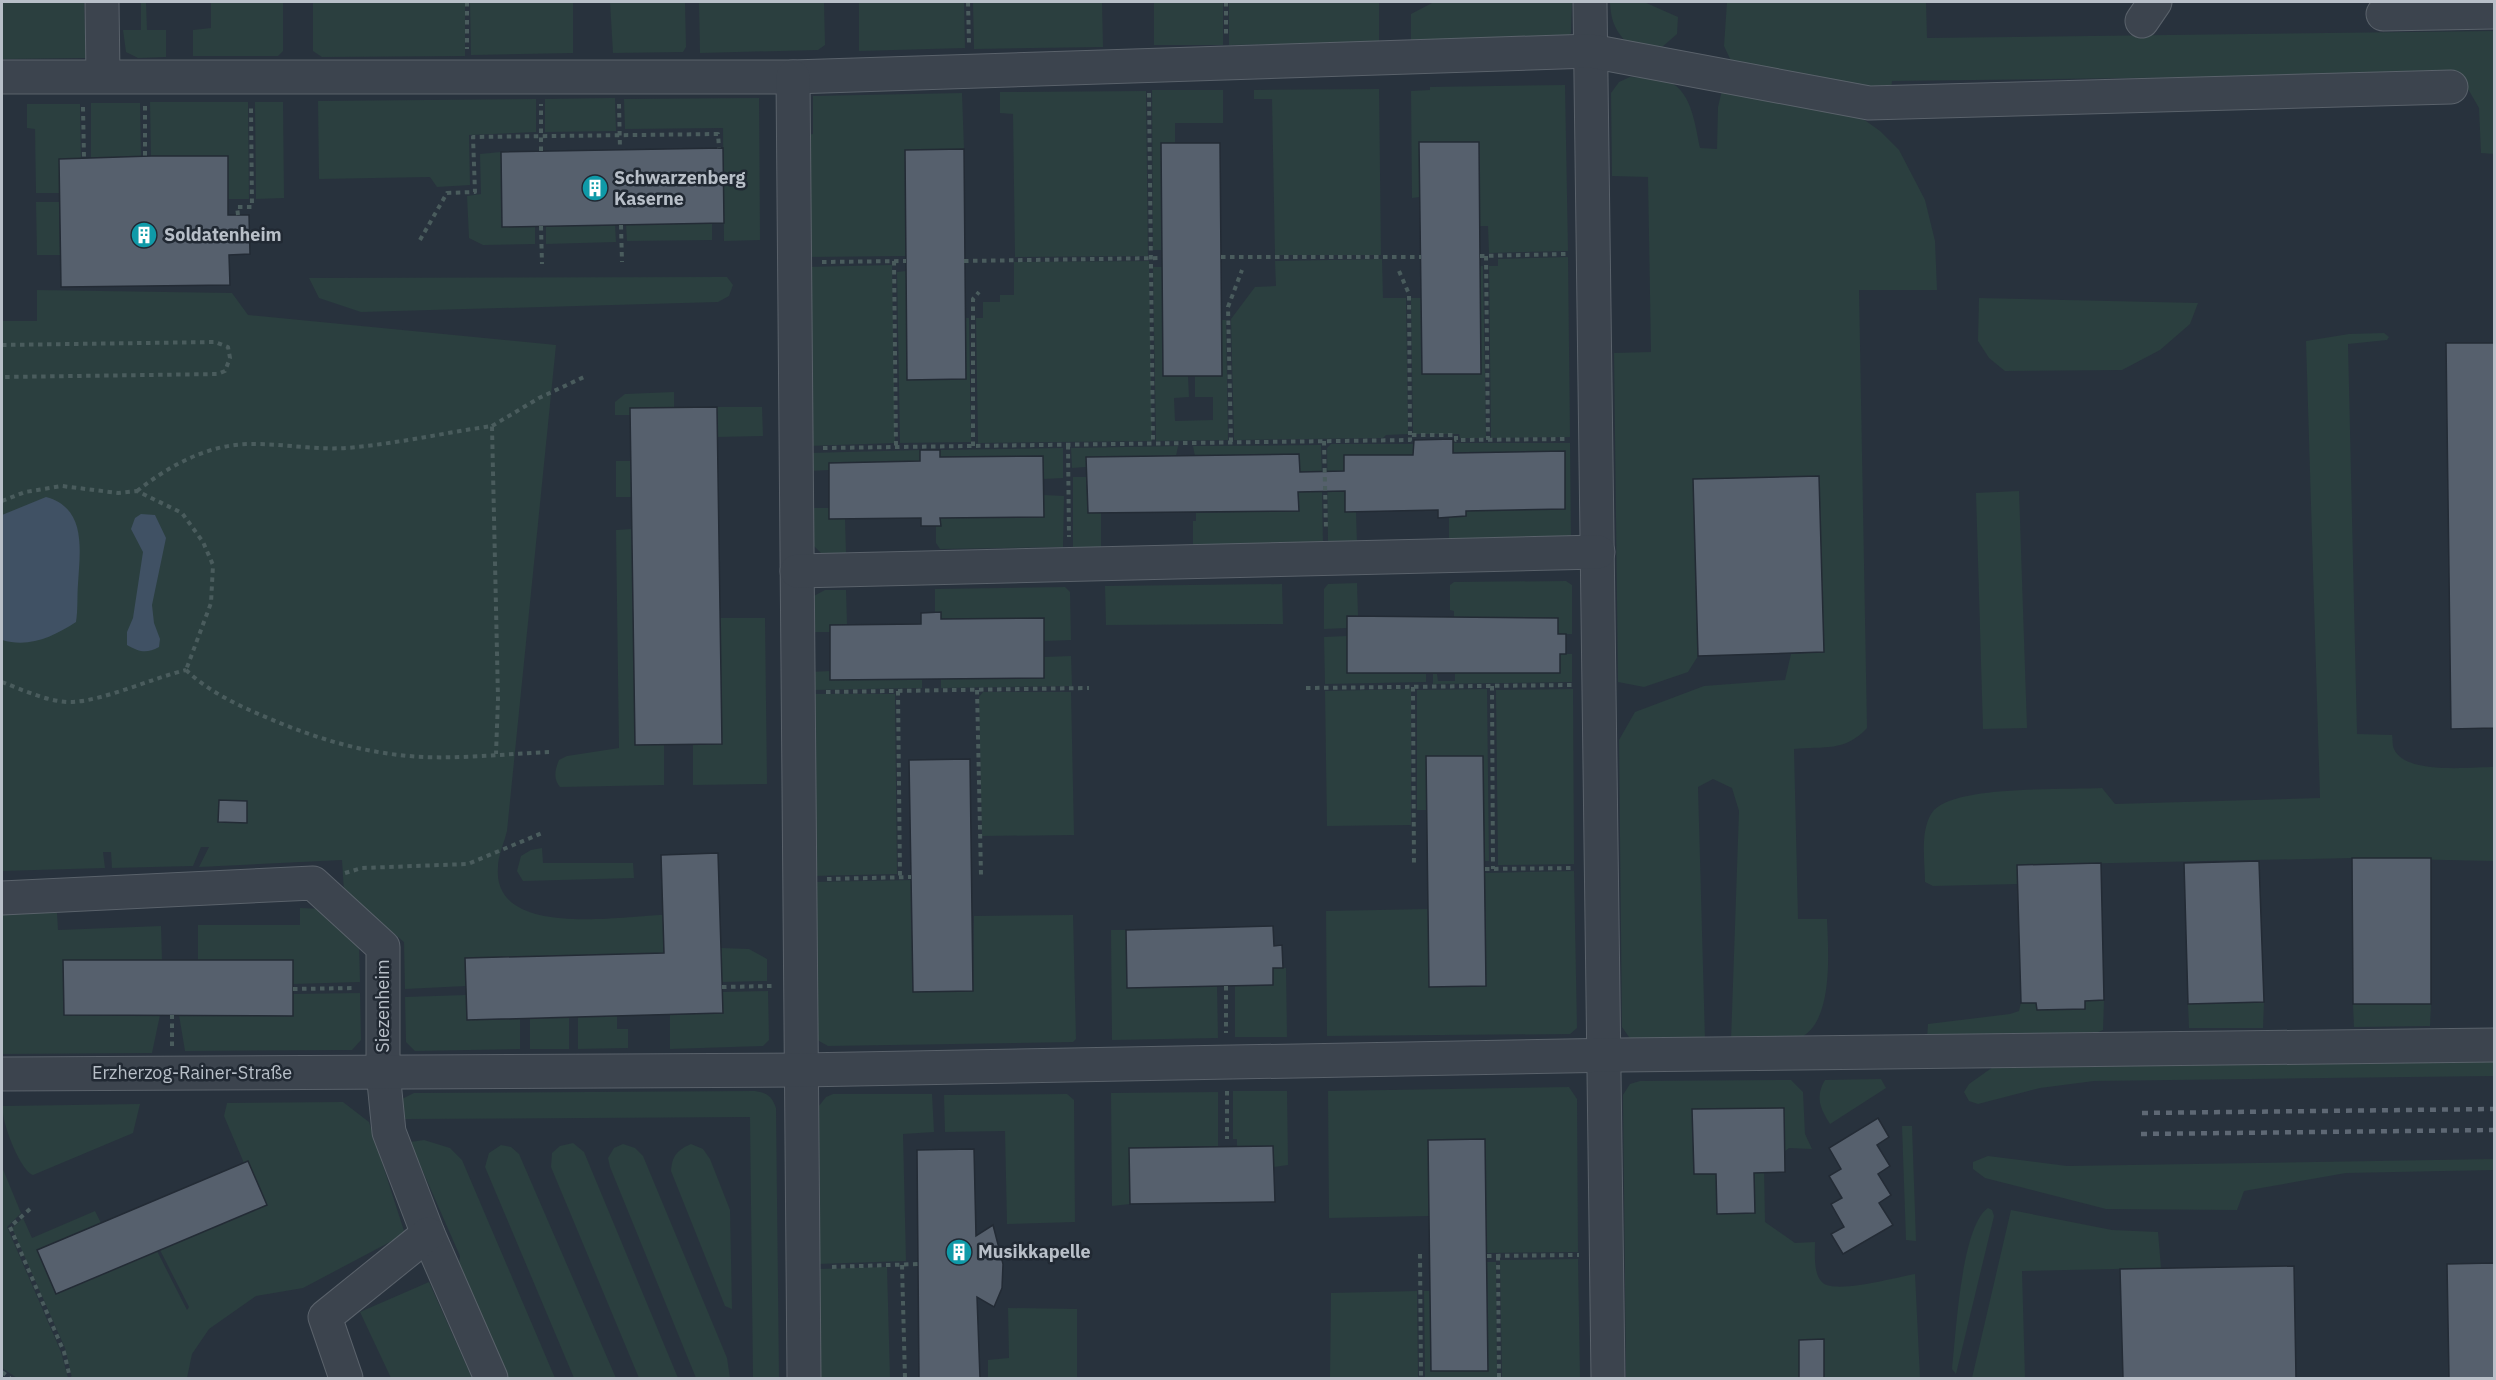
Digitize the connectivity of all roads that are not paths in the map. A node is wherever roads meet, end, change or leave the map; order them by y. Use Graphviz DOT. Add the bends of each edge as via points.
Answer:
graph roads {
  1 [pos="102,2"];
  2 [pos="1590,2"];
  3 [pos="2494,12"];
  4 [pos="2383,14"];
  5 [pos="1591,51"];
  6 [pos="93,76"];
  7 [pos="2,77"];
  8 [pos="793,77"];
  9 [pos="2451,87"];
  10 [pos="1598,552"];
  11 [pos="797,571"];
  12 [pos="2,898"];
  13 [pos="2494,1045"];
  14 [pos="1604,1055"];
  15 [pos="801,1070"];
  16 [pos="383,1072"];
  17 [pos="2,1074"];
  18 [pos="428,1234"];
  19 [pos="346,1378"];
  20 [pos="491,1378"];
  21 [pos="804,1378"];
  22 [pos="1608,1378"];
  1 -- 6 [label="street"];
  2 -- 5 [label="street"];
  3 -- 4 [label="street"];
  5 -- 8 [label="street"];
  5 -- 9 [label="street" via="1869,103"];
  5 -- 10 [label="street"];
  6 -- 7 [label="street"];
  6 -- 8 [label="street"];
  8 -- 11 [label="street"];
  10 -- 11 [label="street"];
  10 -- 14 [label="street"];
  11 -- 15 [label="street"];
  12 -- 16 [label="street, Siezenheim" via="313,883 383,947"];
  13 -- 14 [label="street, Erzherzog-Rainer-Straße"];
  14 -- 15 [label="street, Erzherzog-Rainer-Straße"];
  14 -- 22 [label="street"];
  15 -- 16 [label="street, Erzherzog-Rainer-Straße"];
  15 -- 21 [label="street"];
  16 -- 17 [label="street, Erzherzog-Rainer-Straße"];
  16 -- 18 [label="street, Siezenheim" via="388,1132"];
  18 -- 19 [label="street" via="325,1317"];
  18 -- 20 [label="street, Siezenheim"];
}
